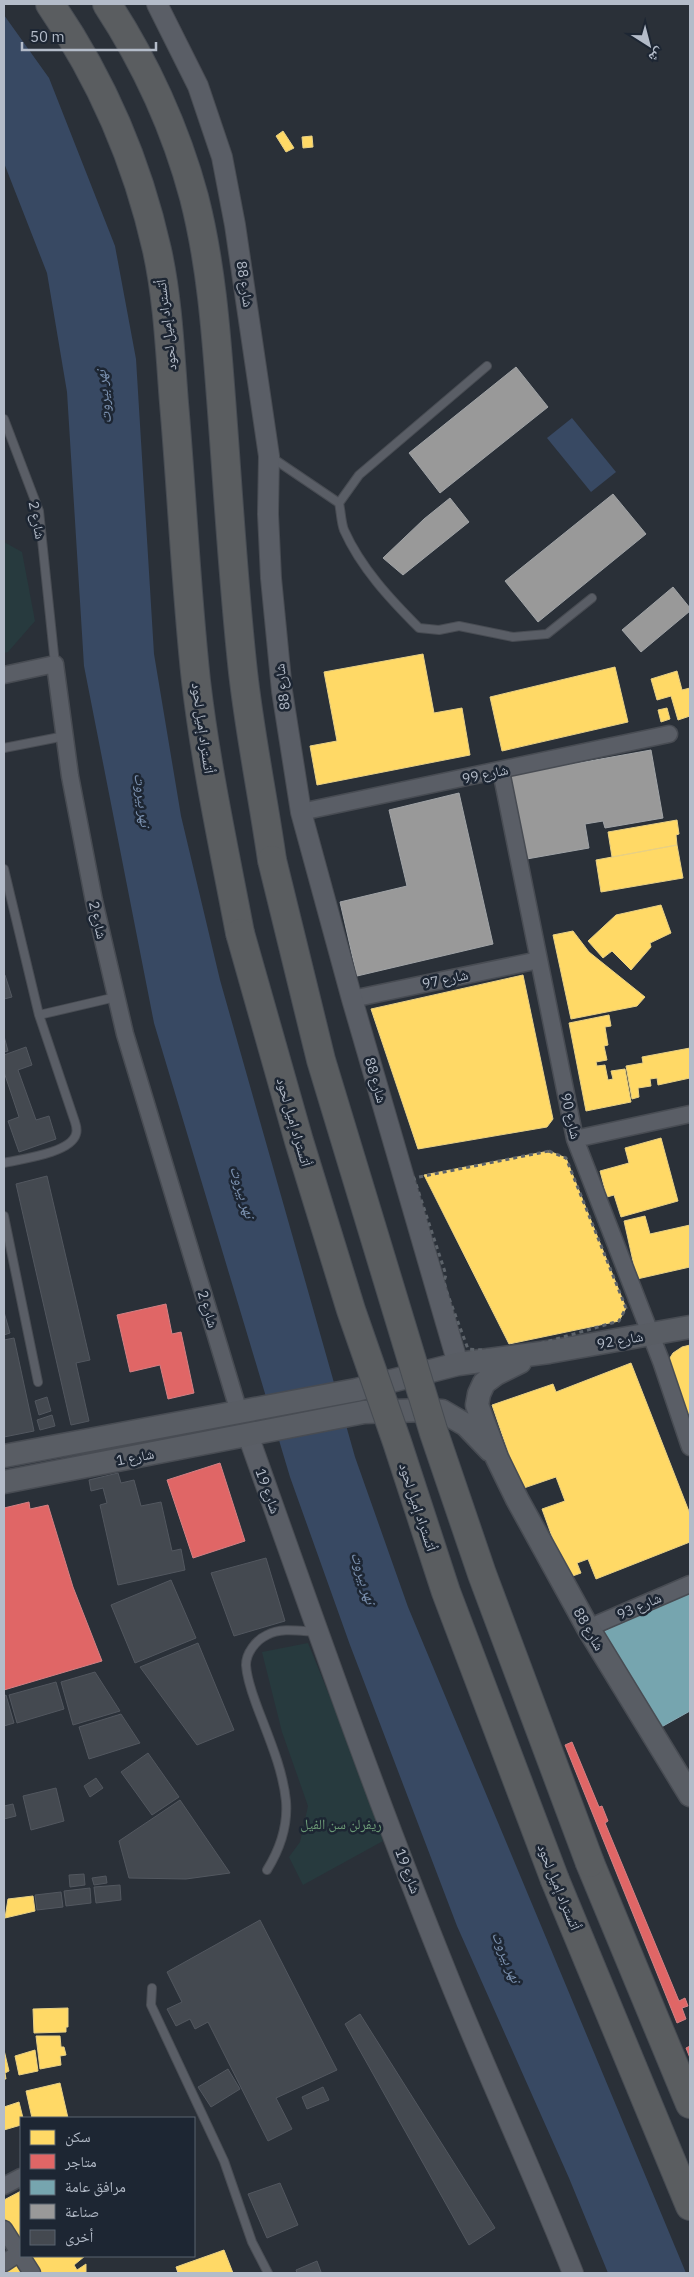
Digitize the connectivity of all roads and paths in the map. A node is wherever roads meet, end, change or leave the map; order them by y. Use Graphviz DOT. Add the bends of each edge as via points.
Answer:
graph roads {
  1 [pos="50,4"];
  2 [pos="107,4"];
  3 [pos="157,4"];
  4 [pos="487,366"];
  5 [pos="4,419"];
  6 [pos="269,456"];
  7 [pos="339,503"];
  8 [pos="592,598"];
  9 [pos="55,664"];
  10 [pos="4,675"];
  11 [pos="669,734"];
  12 [pos="65,736"];
  13 [pos="4,748"];
  14 [pos="501,771"];
  15 [pos="301,812"];
  16 [pos="4,869"];
  17 [pos="539,960"];
  18 [pos="116,997"];
  19 [pos="352,999"];
  20 [pos="39,1015"];
  21 [pos="690,1114"];
  22 [pos="575,1139"];
  23 [pos="4,1163"];
  24 [pos="4,1216"];
  25 [pos="446,1290"];
  26 [pos="690,1327"];
  27 [pos="650,1334"];
  28 [pos="549,1352"];
  29 [pos="458,1364"];
  30 [pos="38,1382"];
  31 [pos="248,1410"];
  32 [pos="257,1434"];
  33 [pos="690,1447"];
  34 [pos="4,1456"];
  35 [pos="497,1458"];
  36 [pos="4,1482"];
  37 [pos="690,1584"];
  38 [pos="588,1628"];
  39 [pos="318,1632"];
  40 [pos="690,1795"];
  41 [pos="267,1870"];
  42 [pos="152,1988"];
  43 [pos="690,2104"];
  44 [pos="20,2178"];
  45 [pos="4,2186"];
  46 [pos="690,2206"];
  47 [pos="4,2229"];
  48 [pos="19,2253"];
  49 [pos="22,2257"];
  50 [pos="4,2263"];
  51 [pos="32,2273"];
  52 [pos="268,2273"];
  53 [pos="573,2273"];
  1 -- 46 [label="highway, أتستراد إميل لحود, bridge" via="70,33 118,125 134,168 157,252 169,328 196,681 207,757 240,933 299,1141 351,1310 446,1592 555,1880"];
  2 -- 43 [label="highway, bridge" via="163,110 190,187 202,234 214,310 243,672 272,860 321,1060 434,1433 482,1574 590,1863"];
  3 -- 6 [label="street, شارع 88" via="198,86 222,156"];
  4 -- 7 [label="lane" via="359,475"];
  5 -- 9 [label="lane, شارع 2" via="39,511"];
  6 -- 7 [label="lane"];
  6 -- 15 [label="street, شارع 88" via="271,578 282,691"];
  7 -- 8 [label="lane" via="344,528 357,554 388,597 419,628 439,630 459,626 513,637 547,634"];
  9 -- 10 [label="street"];
  9 -- 12 [label="street, شارع 2"];
  11 -- 14 [label="street, شارع 99"];
  12 -- 13 [label="lane"];
  12 -- 18 [label="street, شارع 2" via="94,900"];
  14 -- 15 [label="street, شارع 99"];
  14 -- 17 [label="street, شارع 90"];
  15 -- 19 [label="street, شارع 88"];
  16 -- 20 [label="lane"];
  17 -- 19 [label="street, شارع 97"];
  17 -- 22 [label="street, شارع 90"];
  18 -- 20 [label="lane"];
  18 -- 31 [label="street, شارع 2" via="125,1034"];
  19 -- 29 [label="street, شارع 88"];
  20 -- 23 [label="lane" via="75,1122 76,1134 59,1150"];
  21 -- 22 [label="street"];
  22 -- 27 [label="street, شارع 90"];
  24 -- 30 [label="lane"];
  25 -- 25 [label="path" via="468,1349 511,1352 619,1321 626,1308 566,1158 549,1151 414,1178 446,1275"];
  26 -- 27 [label="main road, شارع 92"];
  27 -- 28 [label="main road, شارع 92"];
  27 -- 33 [label="street, شارع 90"];
  28 -- 29 [label="main road, شارع 1"];
  28 -- 35 [label="main road" via="512,1364 484,1383 478,1405"];
  29 -- 31 [label="main road, شارع 1" via="356,1390"];
  31 -- 34 [label="main road, شارع 1"];
  32 -- 35 [label="main road, شارع 1" via="364,1412 432,1410 450,1414 476,1434"];
  32 -- 36 [label="main road, شارع 1"];
  32 -- 39 [label="street, شارع 19"];
  35 -- 38 [label="main road, شارع 88"];
  37 -- 38 [label="street, شارع 93"];
  38 -- 40 [label="main road, شارع 88" via="682,1774"];
  39 -- 41 [label="lane" via="286,1630 267,1634 253,1646 246,1663 249,1684 286,1801 285,1826 276,1856"];
  39 -- 53 [label="street, شارع 19" via="447,1974"];
  42 -- 52 [label="lane" via="151,2004 224,2161 252,2242"];
  44 -- 45 [label="street"];
  47 -- 48 [label="street"];
  48 -- 50 [label="street"];
  49 -- 51 [label="street"];
}
